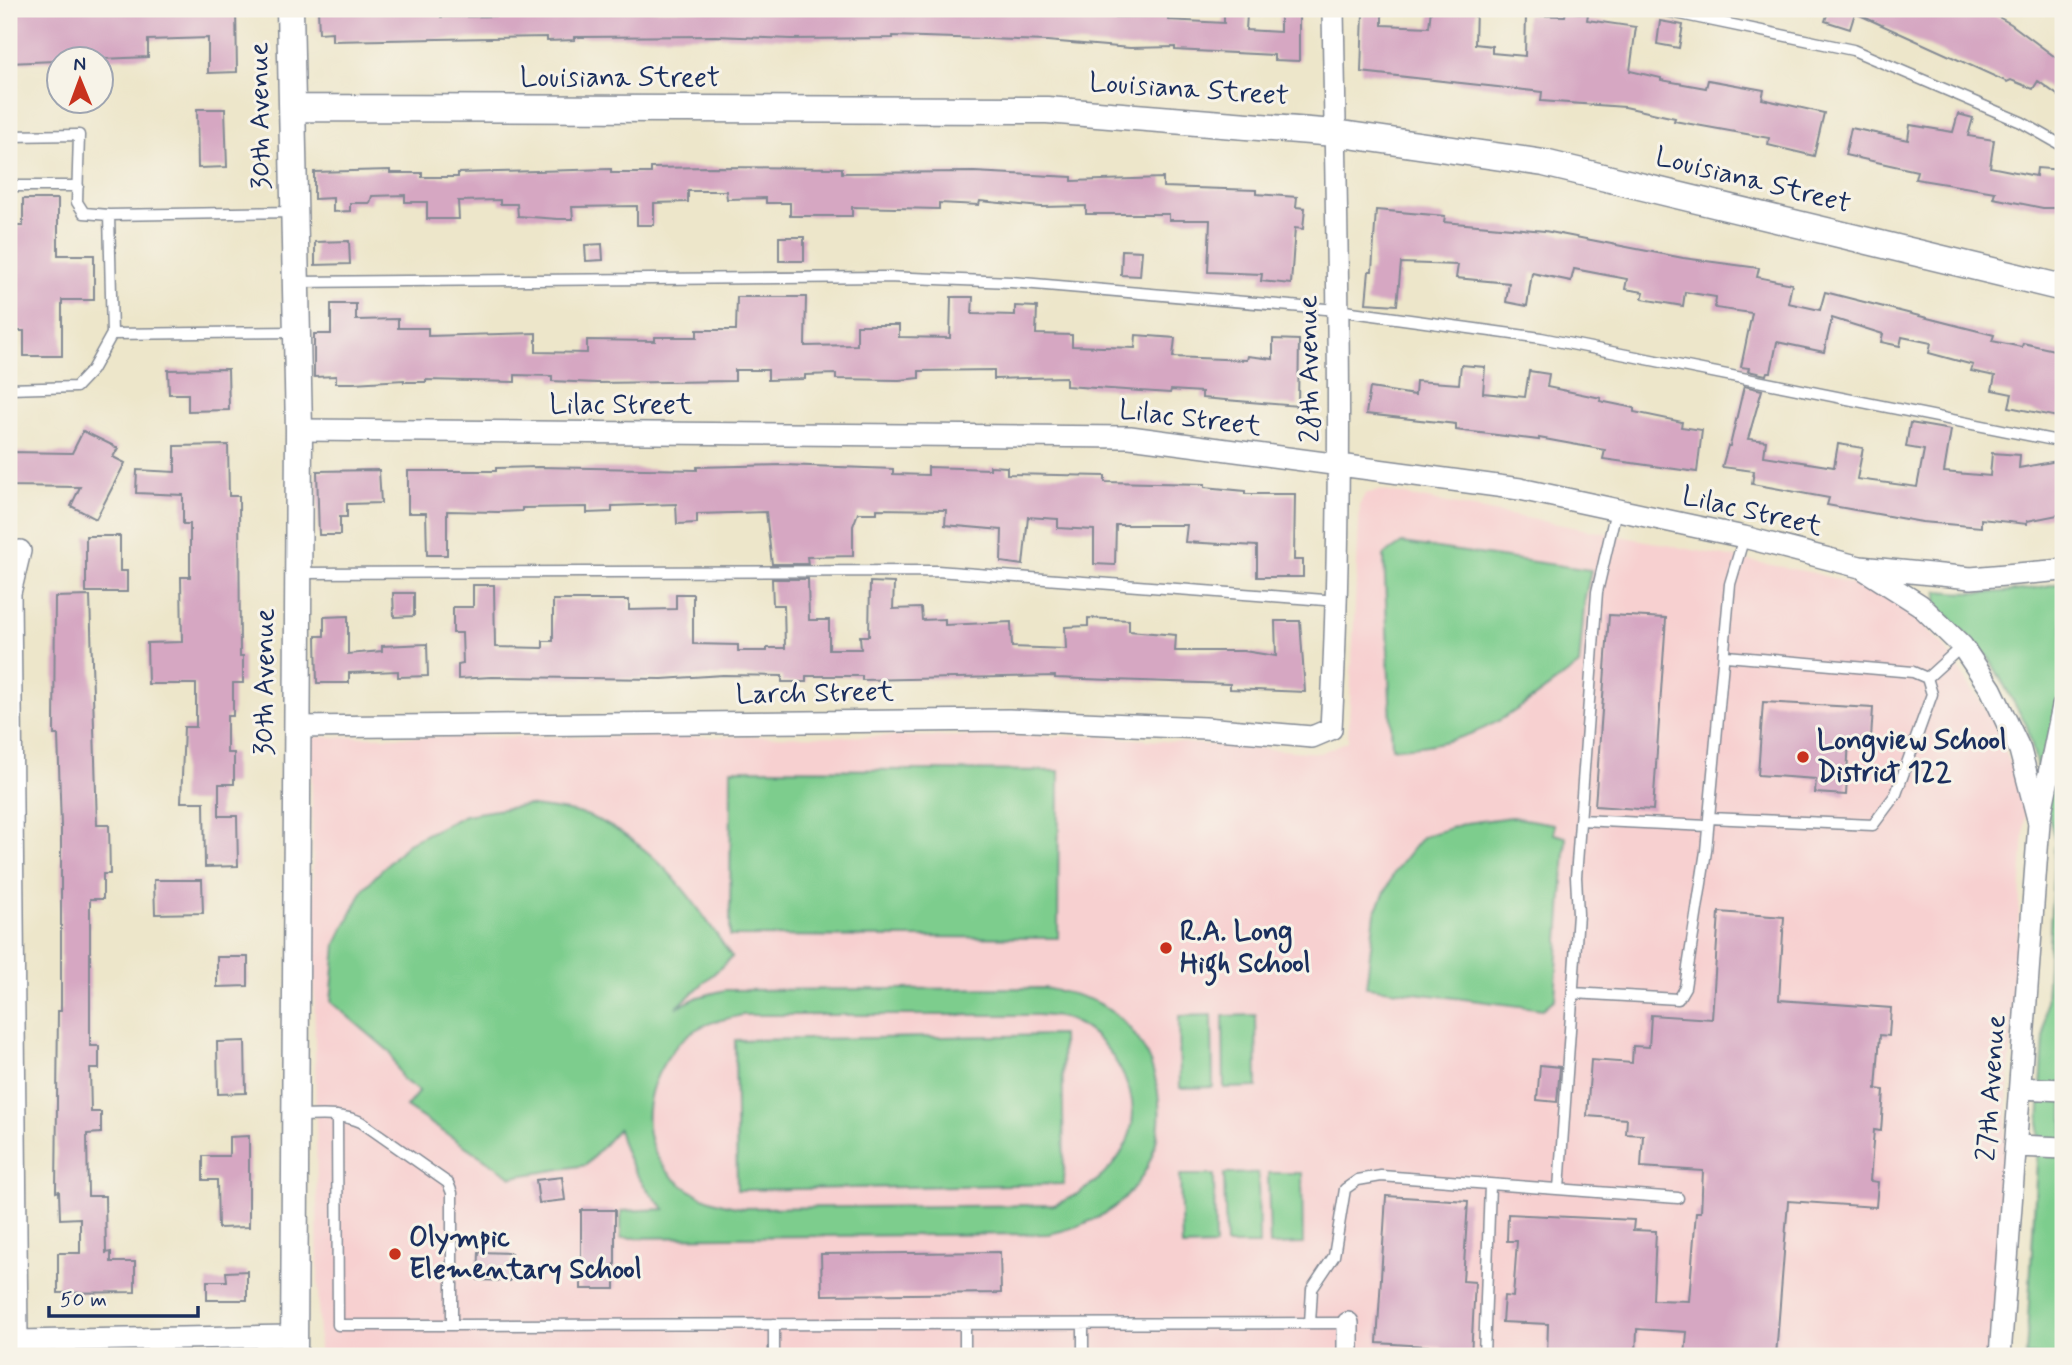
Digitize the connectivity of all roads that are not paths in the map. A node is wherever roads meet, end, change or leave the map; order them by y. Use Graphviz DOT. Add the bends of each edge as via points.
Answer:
graph roads {
  1 [pos="290,9"];
  2 [pos="1333,9"];
  3 [pos="1656,9"];
  4 [pos="293,108"];
  5 [pos="1335,133"];
  6 [pos="9,136"];
  7 [pos="2063,146"];
  8 [pos="9,186"];
  9 [pos="78,186"];
  10 [pos="295,212"];
  11 [pos="109,215"];
  12 [pos="296,282"];
  13 [pos="2063,288"];
  14 [pos="1337,310"];
  15 [pos="297,332"];
  16 [pos="112,334"];
  17 [pos="9,389"];
  18 [pos="299,430"];
  19 [pos="2063,442"];
  20 [pos="1339,467"];
  21 [pos="1616,510"];
  22 [pos="1744,537"];
  23 [pos="20,551"];
  24 [pos="1860,567"];
  25 [pos="2063,570"];
  26 [pos="298,573"];
  27 [pos="1338,601"];
  28 [pos="1962,646"];
  29 [pos="1726,656"];
  30 [pos="1927,678"];
  31 [pos="2063,706"];
  32 [pos="296,727"];
  33 [pos="1331,729"];
  34 [pos="1580,820"];
  35 [pos="1708,822"];
  36 [pos="2039,823"];
  37 [pos="10,894"];
  38 [pos="1573,993"];
  39 [pos="2020,1088"];
  40 [pos="2063,1090"];
  41 [pos="294,1116"];
  42 [pos="337,1116"];
  43 [pos="11,1122"];
  44 [pos="2016,1146"];
  45 [pos="2063,1148"];
  46 [pos="1490,1185"];
  47 [pos="1559,1189"];
  48 [pos="1678,1198"];
  49 [pos="1311,1323"];
  50 [pos="1348,1323"];
  51 [pos="774,1324"];
  52 [pos="965,1324"];
  53 [pos="1083,1324"];
  54 [pos="452,1325"];
  55 [pos="13,1346"];
  56 [pos="294,1346"];
  57 [pos="774,1356"];
  58 [pos="965,1356"];
  59 [pos="1083,1356"];
  60 [pos="1348,1356"];
  61 [pos="1484,1356"];
  62 [pos="2000,1356"];
  1 -- 4 [label="street, 30th Avenue"];
  2 -- 5 [label="street, 28th Avenue"];
  3 -- 7 [label="lane" via="1853,51 2021,122"];
  4 -- 5 [label="street, Louisiana Street" via="1047,110"];
  4 -- 10 [label="street, 30th Avenue"];
  5 -- 13 [label="street, Louisiana Street" via="1544,163"];
  5 -- 14 [label="street, 28th Avenue"];
  6 -- 9 [label="lane" via="79,135"];
  8 -- 9 [label="lane"];
  9 -- 11 [label="lane" via="77,202 85,213"];
  10 -- 11 [label="lane"];
  10 -- 12 [label="street, 30th Avenue"];
  11 -- 16 [label="lane"];
  12 -- 14 [label="lane" via="887,277 1010,282"];
  12 -- 15 [label="street, 30th Avenue"];
  14 -- 19 [label="lane" via="1542,338"];
  14 -- 20 [label="street, 28th Avenue"];
  15 -- 16 [label="lane"];
  15 -- 18 [label="street, 30th Avenue"];
  16 -- 17 [label="lane" via="92,370 76,387"];
  18 -- 20 [label="street, Lilac Street" via="1130,437"];
  18 -- 26 [label="street, 30th Avenue"];
  20 -- 21 [label="street, Lilac Street" via="1520,489"];
  20 -- 27 [label="street, 28th Avenue"];
  21 -- 22 [label="street, Lilac Street"];
  21 -- 34 [label="lane" via="1597,592"];
  22 -- 24 [label="street, Lilac Street"];
  22 -- 29 [label="lane" via="1730,584"];
  23 -- 37 [label="street" via="10,593"];
  24 -- 25 [label="street, Lilac Street" via="1971,578"];
  24 -- 28 [label="street, 27th Avenue" via="1920,604"];
  26 -- 27 [label="lane" via="937,571"];
  26 -- 32 [label="street, 30th Avenue"];
  27 -- 33 [label="street, 28th Avenue"];
  28 -- 30 [label="lane"];
  28 -- 36 [label="street, 27th Avenue" via="1991,690 2020,750"];
  29 -- 30 [label="lane" via="1896,669"];
  29 -- 35 [label="lane"];
  30 -- 35 [label="lane" via="1932,694 1896,794 1872,825"];
  31 -- 36 [label="street, 27th Avenue"];
  32 -- 33 [label="street, Larch Street" via="1009,720 1312,737"];
  32 -- 41 [label="street, 30th Avenue"];
  34 -- 35 [label="lane"];
  34 -- 38 [label="lane"];
  35 -- 38 [label="lane" via="1699,906 1685,987 1678,999"];
  36 -- 39 [label="street, 27th Avenue"];
  37 -- 43 [label="street"];
  38 -- 47 [label="lane"];
  39 -- 40 [label="street"];
  39 -- 44 [label="street, 27th Avenue"];
  41 -- 42 [label="lane"];
  41 -- 56 [label="street, 30th Avenue"];
  42 -- 54 [label="lane" via="361,1122 448,1183 452,1193"];
  42 -- 54 [label="lane" via="338,1325"];
  43 -- 55 [label="street"];
  44 -- 45 [label="street"];
  44 -- 62 [label="street, 27th Avenue"];
  46 -- 47 [label="lane"];
  46 -- 49 [label="lane" via="1381,1176 1358,1180 1345,1189 1335,1256 1311,1289"];
  46 -- 61 [label="lane"];
  47 -- 48 [label="lane"];
  49 -- 50 [label="lane"];
  49 -- 53 [label="lane"];
  50 -- 60 [label="street"];
  51 -- 52 [label="lane"];
  51 -- 54 [label="lane"];
  51 -- 57 [label="lane"];
  52 -- 53 [label="lane"];
  52 -- 58 [label="lane"];
  53 -- 59 [label="lane"];
  55 -- 56 [label="street"];
}
